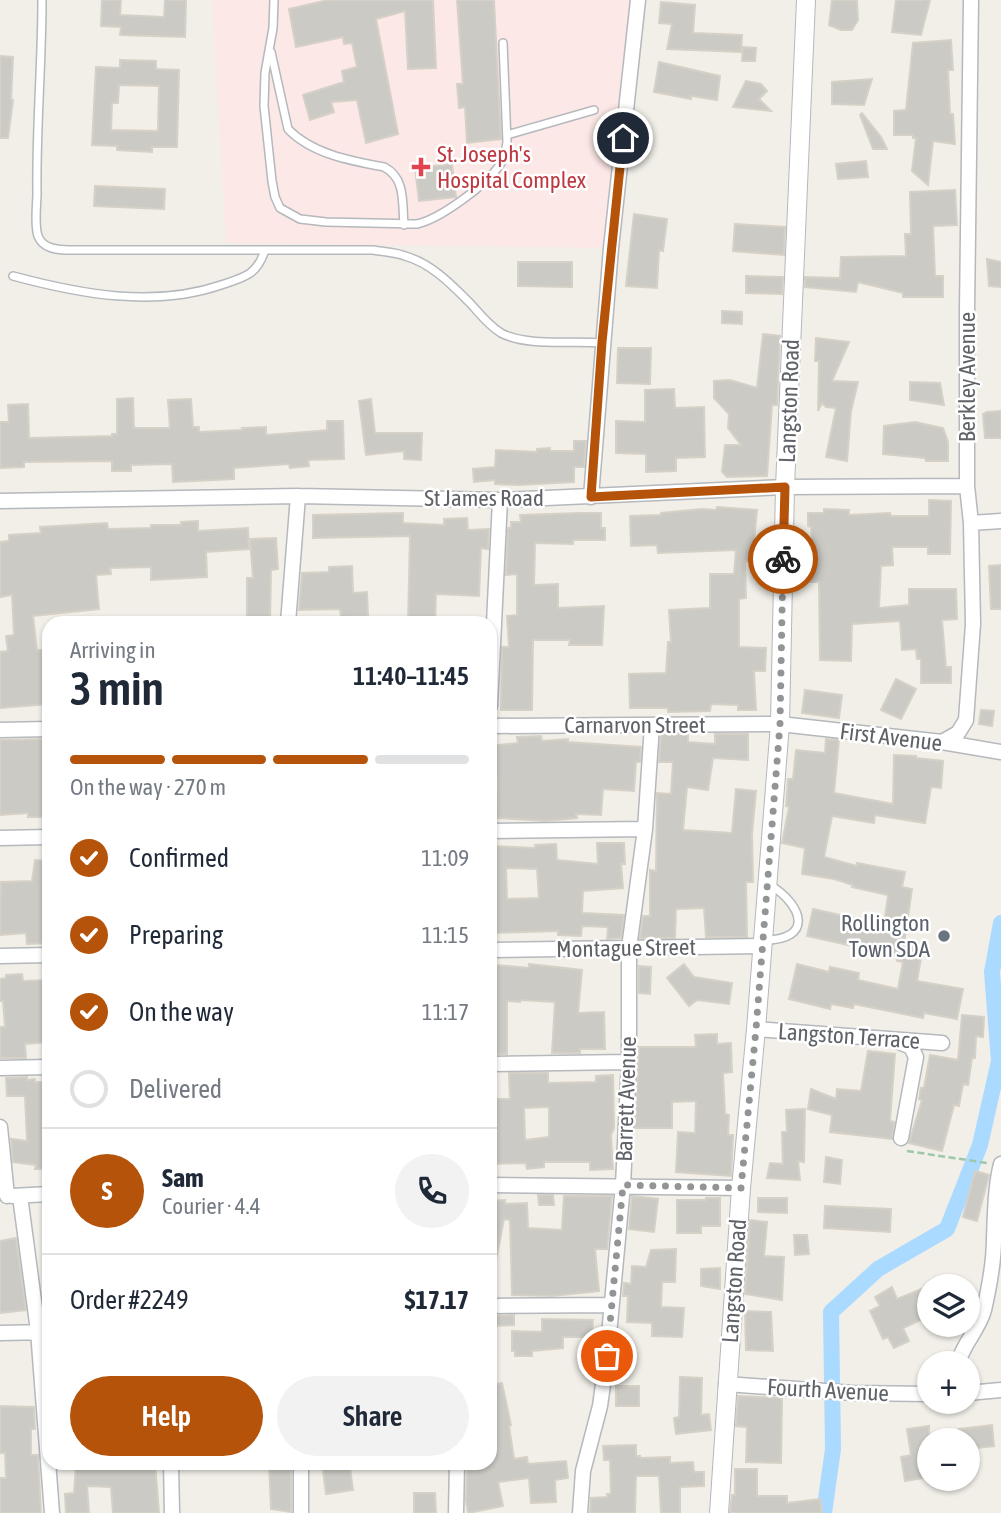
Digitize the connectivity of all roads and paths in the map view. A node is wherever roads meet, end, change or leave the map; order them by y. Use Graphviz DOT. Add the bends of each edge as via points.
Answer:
graph roads {
  1 [pos="42,0"];
  2 [pos="274,0"];
  3 [pos="638,0"];
  4 [pos="806,0"];
  5 [pos="971,0"];
  6 [pos="503,43"];
  7 [pos="270,48"];
  8 [pos="594,110"];
  9 [pos="507,135"];
  10 [pos="404,225"];
  11 [pos="265,250"];
  12 [pos="13,276"];
  13 [pos="602,342"];
  14 [pos="967,485"];
  15 [pos="785,487"];
  16 [pos="298,496"];
  17 [pos="591,497"];
  18 [pos="500,500"];
  19 [pos="0,502"];
  20 [pos="1001,521"];
  21 [pos="971,523"];
  22 [pos="289,616"];
  23 [pos="494,616"];
  24 [pos="780,724"];
  25 [pos="652,725"];
  26 [pos="497,726"];
  27 [pos="42,729"];
  28 [pos="0,730"];
  29 [pos="942,742"];
  30 [pos="1001,752"];
  31 [pos="645,829"];
  32 [pos="497,831"];
  33 [pos="42,837"];
  34 [pos="0,838"];
  35 [pos="766,883"];
  36 [pos="761,943"];
  37 [pos="629,948"];
  38 [pos="497,950"];
  39 [pos="42,955"];
  40 [pos="0,956"];
  41 [pos="756,1029"];
  42 [pos="892,1039"];
  43 [pos="942,1043"];
  44 [pos="629,1062"];
  45 [pos="497,1064"];
  46 [pos="42,1067"];
  47 [pos="0,1068"];
  48 [pos="0,1127"];
  49 [pos="901,1138"];
  50 [pos="979,1162"];
  51 [pos="1001,1164"];
  52 [pos="497,1185"];
  53 [pos="623,1185"];
  54 [pos="741,1188"];
  55 [pos="42,1194"];
  56 [pos="9,1196"];
  57 [pos="998,1242"];
  58 [pos="497,1306"];
  59 [pos="611,1306"];
  60 [pos="42,1327"];
  61 [pos="42,1331"];
  62 [pos="0,1333"];
  63 [pos="962,1351"];
  64 [pos="726,1384"];
  65 [pos="1001,1390"];
  66 [pos="980,1392"];
  67 [pos="917,1394"];
  68 [pos="50,1470"];
  69 [pos="171,1470"];
  70 [pos="301,1470"];
  71 [pos="457,1470"];
  72 [pos="52,1513"];
  73 [pos="172,1513"];
  74 [pos="301,1513"];
  75 [pos="456,1513"];
  76 [pos="580,1513"];
  77 [pos="719,1513"];
  1 -- 11 [label="lane" via="37,175 37,234 42,242 53,249 70,250"];
  2 -- 7 [label="lane"];
  3 -- 13 [label="street"];
  4 -- 15 [label="street, Langston Road"];
  5 -- 14 [label="street, Berkley Avenue"];
  6 -- 9 [label="lane"];
  7 -- 10 [label="lane" via="288,129 321,152 384,167 398,176"];
  7 -- 10 [label="lane" via="264,106 272,181 281,208 300,219"];
  8 -- 9 [label="lane"];
  9 -- 10 [label="lane" via="505,154 484,181 431,221"];
  11 -- 12 [label="lane" via="251,274 179,296 68,290"];
  11 -- 13 [label="lane" via="373,250 405,256 447,281 506,335 538,341"];
  13 -- 17 [label="street"];
  14 -- 15 [label="street, St James Road"];
  14 -- 21 [label="street, Berkley Avenue"];
  15 -- 17 [label="street, St James Road"];
  15 -- 24 [label="street, Langston Road"];
  16 -- 18 [label="street, St James Road"];
  16 -- 19 [label="street, St James Road"];
  16 -- 22 [label="street"];
  17 -- 18 [label="street, St James Road"];
  18 -- 23 [label="street"];
  20 -- 21 [label="street"];
  21 -- 29 [label="street, Berkley Avenue" via="973,624 966,720 958,733"];
  24 -- 25 [label="street, Carnarvon Street"];
  24 -- 29 [label="street, First Avenue"];
  24 -- 35 [label="street, Langston Road"];
  25 -- 26 [label="street, Carnarvon Street"];
  25 -- 31 [label="street, Barrett Avenue"];
  27 -- 28 [label="street"];
  29 -- 30 [label="street, First Avenue"];
  31 -- 32 [label="street"];
  31 -- 37 [label="street, Barrett Avenue"];
  33 -- 34 [label="street"];
  35 -- 36 [label="street, Langston Road"];
  35 -- 36 [label="lane" via="793,902 796,931 791,937"];
  36 -- 37 [label="street, Montague Street"];
  36 -- 41 [label="street, Langston Road"];
  37 -- 38 [label="street, Montague Street"];
  37 -- 44 [label="street, Barrett Avenue"];
  39 -- 40 [label="street"];
  41 -- 42 [label="street, Langston Terrace"];
  41 -- 54 [label="street, Langston Road"];
  42 -- 43 [label="street, Langston Terrace"];
  42 -- 49 [label="street" via="911,1047 916,1057"];
  44 -- 45 [label="street"];
  44 -- 53 [label="street, Barrett Avenue"];
  46 -- 47 [label="street"];
  48 -- 56 [label="street"];
  49 -- 50 [label="path" via="902,1149"];
  51 -- 57 [label="street" via="996,1193"];
  52 -- 53 [label="street"];
  53 -- 54 [label="street"];
  53 -- 59 [label="street, Barrett Avenue"];
  54 -- 64 [label="street, Langston Road"];
  55 -- 56 [label="street"];
  56 -- 60 [label="street"];
  57 -- 63 [label="street" via="984,1311"];
  58 -- 59 [label="street"];
  59 -- 76 [label="street, Barrett Avenue" via="602,1393 583,1471"];
  61 -- 62 [label="street"];
  64 -- 67 [label="street, Fourth Avenue"];
  64 -- 77 [label="street, Langston Road"];
  65 -- 66 [label="street"];
  68 -- 72 [label="street"];
  69 -- 73 [label="street"];
  70 -- 74 [label="street"];
  71 -- 75 [label="street"];
}
